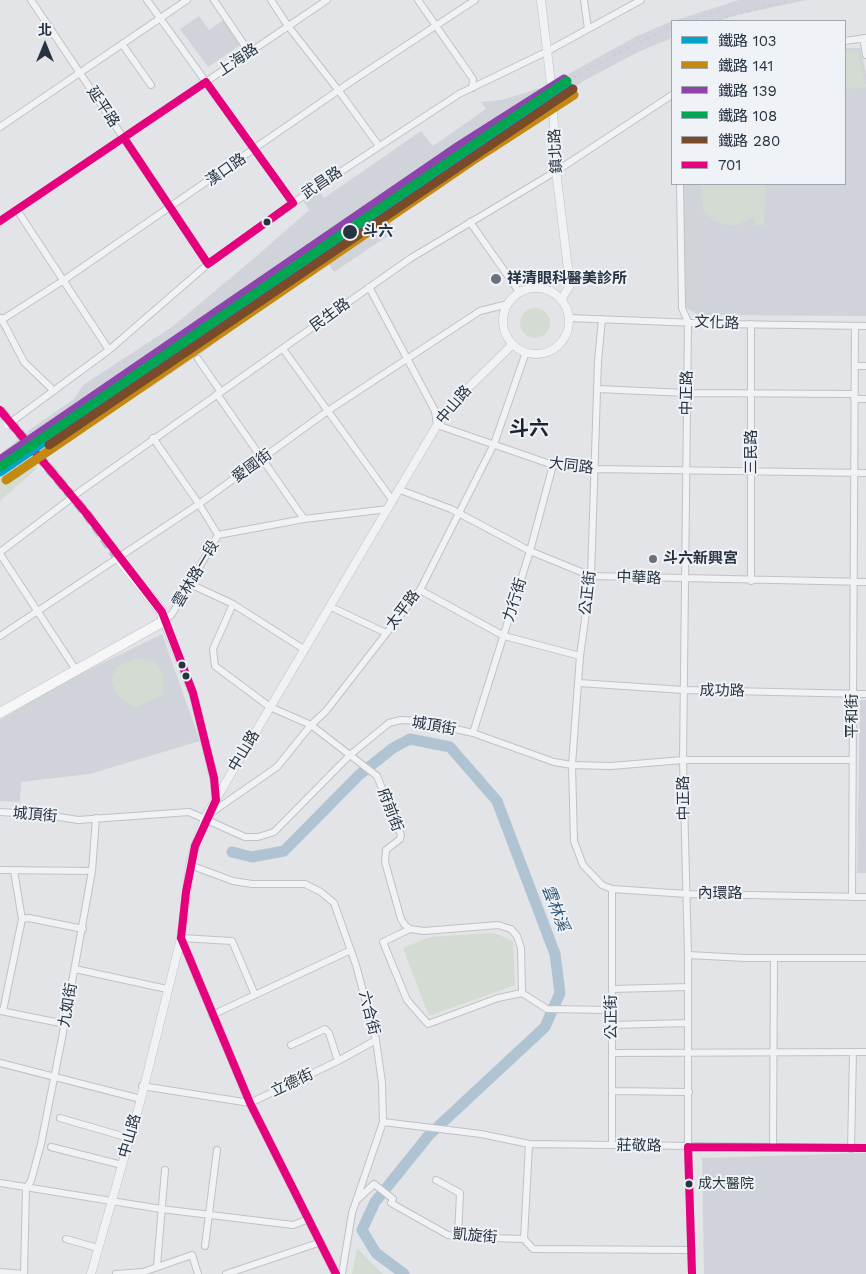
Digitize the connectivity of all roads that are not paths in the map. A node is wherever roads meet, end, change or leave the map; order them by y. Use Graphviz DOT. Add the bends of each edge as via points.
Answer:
graph roads {
  1 [pos="31,0"];
  2 [pos="147,0"];
  3 [pos="187,0"];
  4 [pos="214,0"];
  5 [pos="271,0"];
  6 [pos="327,0"];
  7 [pos="418,0"];
  8 [pos="475,0"];
  9 [pos="541,0"];
  10 [pos="584,0"];
  11 [pos="641,0"];
  12 [pos="160,18"];
  13 [pos="436,25"];
  14 [pos="288,26"];
  15 [pos="588,29"];
  16 [pos="864,38"];
  17 [pos="846,41"];
  18 [pos="122,44"];
  19 [pos="249,52"];
  20 [pos="546,52"];
  21 [pos="866,55"];
  22 [pos="79,72"];
  23 [pos="206,82"];
  24 [pos="151,85"];
  25 [pos="472,88"];
  26 [pos="339,90"];
  27 [pos="671,97"];
  28 [pos="0,127"];
  29 [pos="124,138"];
  30 [pos="379,146"];
  31 [pos="255,149"];
  32 [pos="558,170"];
  33 [pos="680,185"];
  34 [pos="293,203"];
  35 [pos="171,208"];
  36 [pos="17,210"];
  37 [pos="1,218"];
  38 [pos="470,222"];
  39 [pos="208,264"];
  40 [pos="64,280"];
  41 [pos="369,287"];
  42 [pos="520,293"];
  43 [pos="561,300"];
  44 [pos="508,304"];
  45 [pos="569,318"];
  46 [pos="0,319"];
  47 [pos="602,319"];
  48 [pos="688,322"];
  49 [pos="751,324"];
  50 [pos="855,326"];
  51 [pos="866,326"];
  52 [pos="512,345"];
  53 [pos="283,349"];
  54 [pos="109,350"];
  55 [pos="526,352"];
  56 [pos="198,359"];
  57 [pos="407,360"];
  58 [pos="855,366"];
  59 [pos="866,366"];
  60 [pos="597,389"];
  61 [pos="54,391"];
  62 [pos="688,392"];
  63 [pos="219,393"];
  64 [pos="752,393"];
  65 [pos="854,397"];
  66 [pos="866,399"];
  67 [pos="328,410"];
  68 [pos="8,425"];
  69 [pos="437,425"];
  70 [pos="153,438"];
  71 [pos="494,444"];
  72 [pos="262,459"];
  73 [pos="553,465"];
  74 [pos="594,469"];
  75 [pos="686,470"];
  76 [pos="752,472"];
  77 [pos="853,473"];
  78 [pos="866,473"];
  79 [pos="400,490"];
  80 [pos="393,501"];
  81 [pos="200,504"];
  82 [pos="388,509"];
  83 [pos="459,513"];
  84 [pos="304,519"];
  85 [pos="218,535"];
  86 [pos="530,551"];
  87 [pos="0,553"];
  88 [pos="119,559"];
  89 [pos="591,576"];
  90 [pos="684,580"];
  91 [pos="751,581"];
  92 [pos="853,581"];
  93 [pos="866,582"];
  94 [pos="190,584"];
  95 [pos="420,590"];
  96 [pos="233,604"];
  97 [pos="330,608"];
  98 [pos="37,612"];
  99 [pos="164,620"];
  100 [pos="386,633"];
  101 [pos="0,636"];
  102 [pos="504,636"];
  103 [pos="305,650"];
  104 [pos="580,656"];
  105 [pos="76,670"];
  106 [pos="579,683"];
  107 [pos="684,690"];
  108 [pos="852,693"];
  109 [pos="866,694"];
  110 [pos="270,708"];
  111 [pos="0,712"];
  112 [pos="311,725"];
  113 [pos="473,733"];
  114 [pos="351,755"];
  115 [pos="683,760"];
  116 [pos="852,760"];
  117 [pos="572,765"];
  118 [pos="216,800"];
  119 [pos="0,812"];
  120 [pos="96,818"];
  121 [pos="206,818"];
  122 [pos="190,865"];
  123 [pos="0,870"];
  124 [pos="14,871"];
  125 [pos="92,871"];
  126 [pos="612,889"];
  127 [pos="686,894"];
  128 [pos="852,897"];
  129 [pos="866,897"];
  130 [pos="22,919"];
  131 [pos="83,929"];
  132 [pos="410,929"];
  133 [pos="181,938"];
  134 [pos="351,950"];
  135 [pos="688,954"];
  136 [pos="774,958"];
  137 [pos="866,958"];
  138 [pos="75,969"];
  139 [pos="688,987"];
  140 [pos="167,989"];
  141 [pos="612,989"];
  142 [pos="522,993"];
  143 [pos="255,995"];
  144 [pos="611,1010"];
  145 [pos="2,1011"];
  146 [pos="212,1015"];
  147 [pos="688,1023"];
  148 [pos="65,1024"];
  149 [pos="612,1025"];
  150 [pos="376,1040"];
  151 [pos="291,1046"];
  152 [pos="772,1052"];
  153 [pos="853,1052"];
  154 [pos="866,1052"];
  155 [pos="613,1053"];
  156 [pos="690,1053"];
  157 [pos="338,1061"];
  158 [pos="0,1063"];
  159 [pos="53,1075"];
  160 [pos="142,1086"];
  161 [pos="613,1091"];
  162 [pos="689,1092"];
  163 [pos="141,1099"];
  164 [pos="250,1103"];
  165 [pos="60,1118"];
  166 [pos="383,1122"];
  167 [pos="130,1138"];
  168 [pos="529,1144"];
  169 [pos="51,1146"];
  170 [pos="612,1146"];
  171 [pos="773,1146"];
  172 [pos="688,1147"];
  173 [pos="866,1148"];
  174 [pos="851,1149"];
  175 [pos="217,1150"];
  176 [pos="122,1165"];
  177 [pos="165,1170"];
  178 [pos="436,1180"];
  179 [pos="0,1183"];
  180 [pos="26,1188"];
  181 [pos="112,1199"];
  182 [pos="358,1199"];
  183 [pos="161,1209"];
  184 [pos="208,1214"];
  185 [pos="309,1219"];
  186 [pos="458,1237"];
  187 [pos="66,1238"];
  188 [pos="524,1239"];
  189 [pos="321,1242"];
  190 [pos="205,1246"];
  191 [pos="98,1248"];
  192 [pos="692,1250"];
  193 [pos="158,1266"];
  194 [pos="0,1272"];
  195 [pos="24,1274"];
  196 [pos="91,1274"];
  197 [pos="116,1274"];
  198 [pos="198,1274"];
  199 [pos="226,1274"];
  200 [pos="336,1274"];
  201 [pos="342,1274"];
  202 [pos="692,1274"];
  1 -- 22 [label="street, 延平路"];
  2 -- 12 [label="street"];
  3 -- 12 [label="street"];
  4 -- 19 [label="street"];
  5 -- 14 [label="street"];
  6 -- 14 [label="street, 上海路"];
  7 -- 13 [label="street"];
  8 -- 13 [label="street, 漢口路"];
  9 -- 20 [label="street, 鎮北路"];
  10 -- 15 [label="street"];
  11 -- 15 [label="street, 武昌路"];
  12 -- 18 [label="street"];
  12 -- 23 [label="street"];
  13 -- 25 [label="street" via="473,79"];
  13 -- 26 [label="street, 漢口路"];
  14 -- 19 [label="street, 上海路"];
  14 -- 26 [label="street"];
  15 -- 20 [label="street, 武昌路"];
  16 -- 17 [label="street"];
  16 -- 21 [label="street"];
  18 -- 22 [label="street"];
  18 -- 24 [label="street"];
  19 -- 23 [label="street, 上海路"];
  20 -- 25 [label="street, 武昌路"];
  20 -- 32 [label="street, 鎮北路"];
  22 -- 28 [label="street"];
  22 -- 29 [label="street, 延平路"];
  23 -- 29 [label="street, 上海路"];
  23 -- 31 [label="street"];
  25 -- 30 [label="street, 武昌路"];
  26 -- 30 [label="street"];
  26 -- 31 [label="street, 漢口路"];
  27 -- 32 [label="street, 民生路"];
  29 -- 35 [label="street, 延平路"];
  29 -- 36 [label="street, 上海路"];
  30 -- 34 [label="street, 武昌路"];
  31 -- 34 [label="street"];
  31 -- 35 [label="street, 漢口路"];
  32 -- 38 [label="street, 民生路"];
  32 -- 43 [label="street, 鎮北路" via="570,285"];
  33 -- 48 [label="street, 中正路" via="682,308"];
  34 -- 39 [label="street, 武昌路"];
  35 -- 39 [label="street, 延平路"];
  35 -- 40 [label="street, 漢口路"];
  36 -- 37 [label="street, 上海路"];
  36 -- 40 [label="street"];
  38 -- 41 [label="street, 民生路"];
  38 -- 42 [label="street"];
  39 -- 54 [label="street, 武昌路"];
  40 -- 46 [label="street, 漢口路"];
  40 -- 54 [label="street"];
  41 -- 53 [label="street, 民生路"];
  41 -- 57 [label="street"];
  42 -- 43 [label="street" via="540,289"];
  42 -- 44 [label="street"];
  43 -- 45 [label="street"];
  44 -- 52 [label="street" via="504,312 504,328"];
  44 -- 57 [label="street, 愛國街" via="480,311"];
  45 -- 47 [label="street, 文化路"];
  45 -- 55 [label="street" via="566,335 555,349 538,354"];
  46 -- 61 [label="street" via="24,362"];
  47 -- 48 [label="street, 文化路"];
  47 -- 60 [label="street, 公正街"];
  48 -- 49 [label="street, 文化路"];
  48 -- 62 [label="street, 中正路"];
  49 -- 50 [label="street, 文化路"];
  49 -- 64 [label="street, 三民路"];
  50 -- 51 [label="street, 文化路"];
  50 -- 58 [label="street, 平和街"];
  52 -- 55 [label="street"];
  52 -- 69 [label="street, 中山路" via="462,394"];
  53 -- 63 [label="street, 民生路"];
  53 -- 67 [label="street"];
  54 -- 61 [label="street, 武昌路"];
  55 -- 71 [label="street, 太平路"];
  56 -- 63 [label="street"];
  57 -- 67 [label="street, 愛國街"];
  57 -- 69 [label="street" via="435,411"];
  58 -- 59 [label="street"];
  58 -- 65 [label="street, 平和街"];
  60 -- 62 [label="street"];
  60 -- 74 [label="street, 公正街"];
  61 -- 68 [label="street, 武昌路, bridge"];
  62 -- 64 [label="street"];
  62 -- 75 [label="street, 中正路"];
  63 -- 70 [label="street, 民生路"];
  63 -- 72 [label="street"];
  64 -- 65 [label="street"];
  64 -- 76 [label="street, 三民路"];
  65 -- 66 [label="street"];
  65 -- 77 [label="street, 平和街"];
  67 -- 72 [label="street, 愛國街"];
  67 -- 80 [label="street"];
  69 -- 71 [label="street, 大同路"];
  69 -- 79 [label="street, 中山路"];
  70 -- 81 [label="street"];
  70 -- 87 [label="street, 民生路, bridge"];
  71 -- 73 [label="street, 大同路"];
  71 -- 83 [label="street, 太平路"];
  72 -- 81 [label="street, 愛國街"];
  72 -- 84 [label="street"];
  73 -- 74 [label="street, 大同路"];
  73 -- 86 [label="street, 力行街"];
  74 -- 75 [label="street, 大同路"];
  74 -- 89 [label="street, 公正街"];
  75 -- 76 [label="street, 大同路"];
  75 -- 90 [label="street, 中正路"];
  76 -- 77 [label="street, 大同路"];
  76 -- 91 [label="street, 三民路"];
  77 -- 78 [label="street, 大同路"];
  77 -- 92 [label="street, 平和街"];
  79 -- 80 [label="street, 中山路"];
  79 -- 83 [label="street, 中華路"];
  80 -- 82 [label="street, 中山路"];
  81 -- 85 [label="street"];
  81 -- 88 [label="street, 愛國街"];
  82 -- 84 [label="street, 雲林路一段"];
  82 -- 97 [label="street, 中山路"];
  83 -- 86 [label="street, 中華路"];
  83 -- 95 [label="street, 太平路"];
  84 -- 85 [label="street, 雲林路一段"];
  85 -- 94 [label="street, 雲林路一段"];
  86 -- 89 [label="street, 中華路"];
  86 -- 102 [label="street, 力行街"];
  87 -- 98 [label="street"];
  88 -- 98 [label="street, 愛國街"];
  88 -- 99 [label="main road" via="162,612"];
  89 -- 90 [label="street, 中華路"];
  89 -- 104 [label="street, 公正街"];
  90 -- 91 [label="street, 中華路"];
  90 -- 107 [label="street, 中正路"];
  91 -- 92 [label="street, 中華路"];
  92 -- 93 [label="street, 中華路"];
  92 -- 108 [label="street, 平和街"];
  94 -- 96 [label="street"];
  94 -- 99 [label="street, 雲林路一段" via="172,614"];
  95 -- 100 [label="street, 太平路"];
  95 -- 102 [label="street"];
  96 -- 103 [label="street"];
  96 -- 110 [label="street, 府前街" via="213,649 215,666"];
  97 -- 100 [label="street"];
  97 -- 103 [label="street, 中山路"];
  98 -- 101 [label="street, 愛國街"];
  98 -- 105 [label="street"];
  99 -- 105 [label="main road, 雲林路一段"];
  99 -- 118 [label="street" via="193,693 214,778"];
  100 -- 112 [label="street, 太平路"];
  102 -- 104 [label="street"];
  102 -- 113 [label="street, 力行街"];
  103 -- 110 [label="street, 中山路"];
  104 -- 106 [label="street, 公正街"];
  105 -- 111 [label="main road, 雲林路一段"];
  106 -- 107 [label="street, 成功路"];
  106 -- 117 [label="street, 公正街"];
  107 -- 108 [label="street, 成功路"];
  107 -- 115 [label="street, 中正路"];
  108 -- 109 [label="street, 成功路"];
  108 -- 116 [label="street, 平和街"];
  110 -- 112 [label="street, 府前街"];
  110 -- 118 [label="street, 中山路"];
  112 -- 114 [label="street, 府前街"];
  112 -- 121 [label="street, 太平路" via="277,767"];
  113 -- 114 [label="street, 城頂街" via="402,720 389,723"];
  113 -- 117 [label="street, 城頂街" via="554,762"];
  114 -- 121 [label="street, 城頂街" via="274,832 245,837"];
  114 -- 132 [label="street, 府前街" via="377,776 401,835 386,850 385,862 401,919"];
  115 -- 116 [label="street, 城頂街"];
  115 -- 117 [label="street, 城頂街" via="611,766"];
  115 -- 127 [label="street, 中正路"];
  116 -- 128 [label="street, 平和街"];
  117 -- 126 [label="street, 公正街" via="574,841 583,865 602,885"];
  118 -- 121 [label="street, 中山路"];
  119 -- 120 [label="street, 城頂街" via="78,820"];
  120 -- 121 [label="street, 城頂街" via="189,812"];
  120 -- 125 [label="street, 九如街"];
  121 -- 122 [label="street, 中山路"];
  122 -- 133 [label="street, 中山路"];
  122 -- 134 [label="street, 六合街" via="233,881 298,882 322,892 334,903"];
  123 -- 124 [label="street"];
  124 -- 125 [label="street"];
  124 -- 130 [label="street"];
  125 -- 131 [label="street, 九如街"];
  126 -- 127 [label="street, 內環路"];
  126 -- 141 [label="street, 公正街"];
  127 -- 128 [label="street, 內環路"];
  127 -- 135 [label="street, 中正路"];
  128 -- 129 [label="street, 內環路"];
  130 -- 131 [label="street"];
  130 -- 145 [label="street"];
  131 -- 138 [label="street, 九如街"];
  132 -- 142 [label="street" via="424,931 498,925 510,929 517,936 521,948"];
  132 -- 142 [label="street" via="383,942 407,1000 428,1024 498,998"];
  133 -- 140 [label="street, 中山路"];
  133 -- 143 [label="street" via="232,941"];
  133 -- 146 [label="street"];
  134 -- 143 [label="street"];
  134 -- 150 [label="street, 六合街"];
  135 -- 136 [label="street"];
  135 -- 139 [label="street, 中正路"];
  136 -- 137 [label="street"];
  136 -- 152 [label="street"];
  138 -- 140 [label="street"];
  138 -- 148 [label="street, 九如街"];
  139 -- 141 [label="street"];
  139 -- 147 [label="street, 中正路"];
  140 -- 160 [label="street, 中山路"];
  141 -- 144 [label="street, 公正街"];
  142 -- 144 [label="street" via="547,1010"];
  143 -- 146 [label="street"];
  144 -- 149 [label="street, 公正街"];
  145 -- 148 [label="street"];
  146 -- 164 [label="street"];
  147 -- 149 [label="street"];
  147 -- 156 [label="street, 中正路"];
  148 -- 159 [label="street, 九如街"];
  149 -- 155 [label="street, 公正街"];
  150 -- 157 [label="street, 立德街"];
  150 -- 166 [label="street, 六合街"];
  151 -- 157 [label="street" via="325,1029"];
  152 -- 153 [label="street"];
  152 -- 156 [label="street"];
  152 -- 171 [label="street"];
  153 -- 154 [label="street"];
  153 -- 174 [label="street"];
  155 -- 156 [label="street"];
  155 -- 161 [label="street, 公正街"];
  156 -- 162 [label="street, 中正路"];
  157 -- 164 [label="street, 立德街"];
  158 -- 159 [label="street"];
  159 -- 163 [label="street"];
  159 -- 180 [label="street, 九如街" via="41,1144"];
  160 -- 163 [label="street, 中山路"];
  160 -- 164 [label="street"];
  161 -- 162 [label="street"];
  161 -- 170 [label="street, 公正街"];
  162 -- 172 [label="street, 中正路"];
  163 -- 167 [label="street, 中山路"];
  164 -- 185 [label="street"];
  165 -- 167 [label="street"];
  166 -- 168 [label="street, 莊敬路" via="481,1134"];
  166 -- 182 [label="street, 六合街"];
  167 -- 176 [label="street, 中山路"];
  168 -- 170 [label="street, 莊敬路"];
  168 -- 188 [label="street"];
  169 -- 176 [label="street"];
  170 -- 172 [label="street, 莊敬路"];
  171 -- 172 [label="street, 莊敬路"];
  171 -- 174 [label="street, 莊敬路"];
  172 -- 192 [label="street, 中正路"];
  173 -- 174 [label="street, 莊敬路"];
  175 -- 184 [label="street"];
  176 -- 181 [label="street, 中山路"];
  177 -- 183 [label="street"];
  178 -- 186 [label="street" via="460,1193"];
  179 -- 180 [label="street"];
  180 -- 181 [label="street"];
  180 -- 195 [label="street"];
  181 -- 183 [label="street"];
  181 -- 191 [label="street, 中山路"];
  182 -- 186 [label="street, 凱旋街" via="374,1184 393,1199 391,1203 448,1235"];
  182 -- 201 [label="street, 六合街" via="352,1213"];
  183 -- 184 [label="street"];
  183 -- 193 [label="street"];
  184 -- 185 [label="street" via="293,1225"];
  184 -- 190 [label="street"];
  185 -- 189 [label="street"];
  186 -- 188 [label="street, 凱旋街"];
  187 -- 191 [label="street"];
  188 -- 192 [label="street" via="532,1249"];
  189 -- 199 [label="street"];
  189 -- 200 [label="street"];
  191 -- 196 [label="street, 中山路"];
  192 -- 202 [label="street, 中正路"];
  193 -- 197 [label="street" via="143,1272"];
  193 -- 198 [label="street" via="192,1255"];
  194 -- 195 [label="street"];
}
